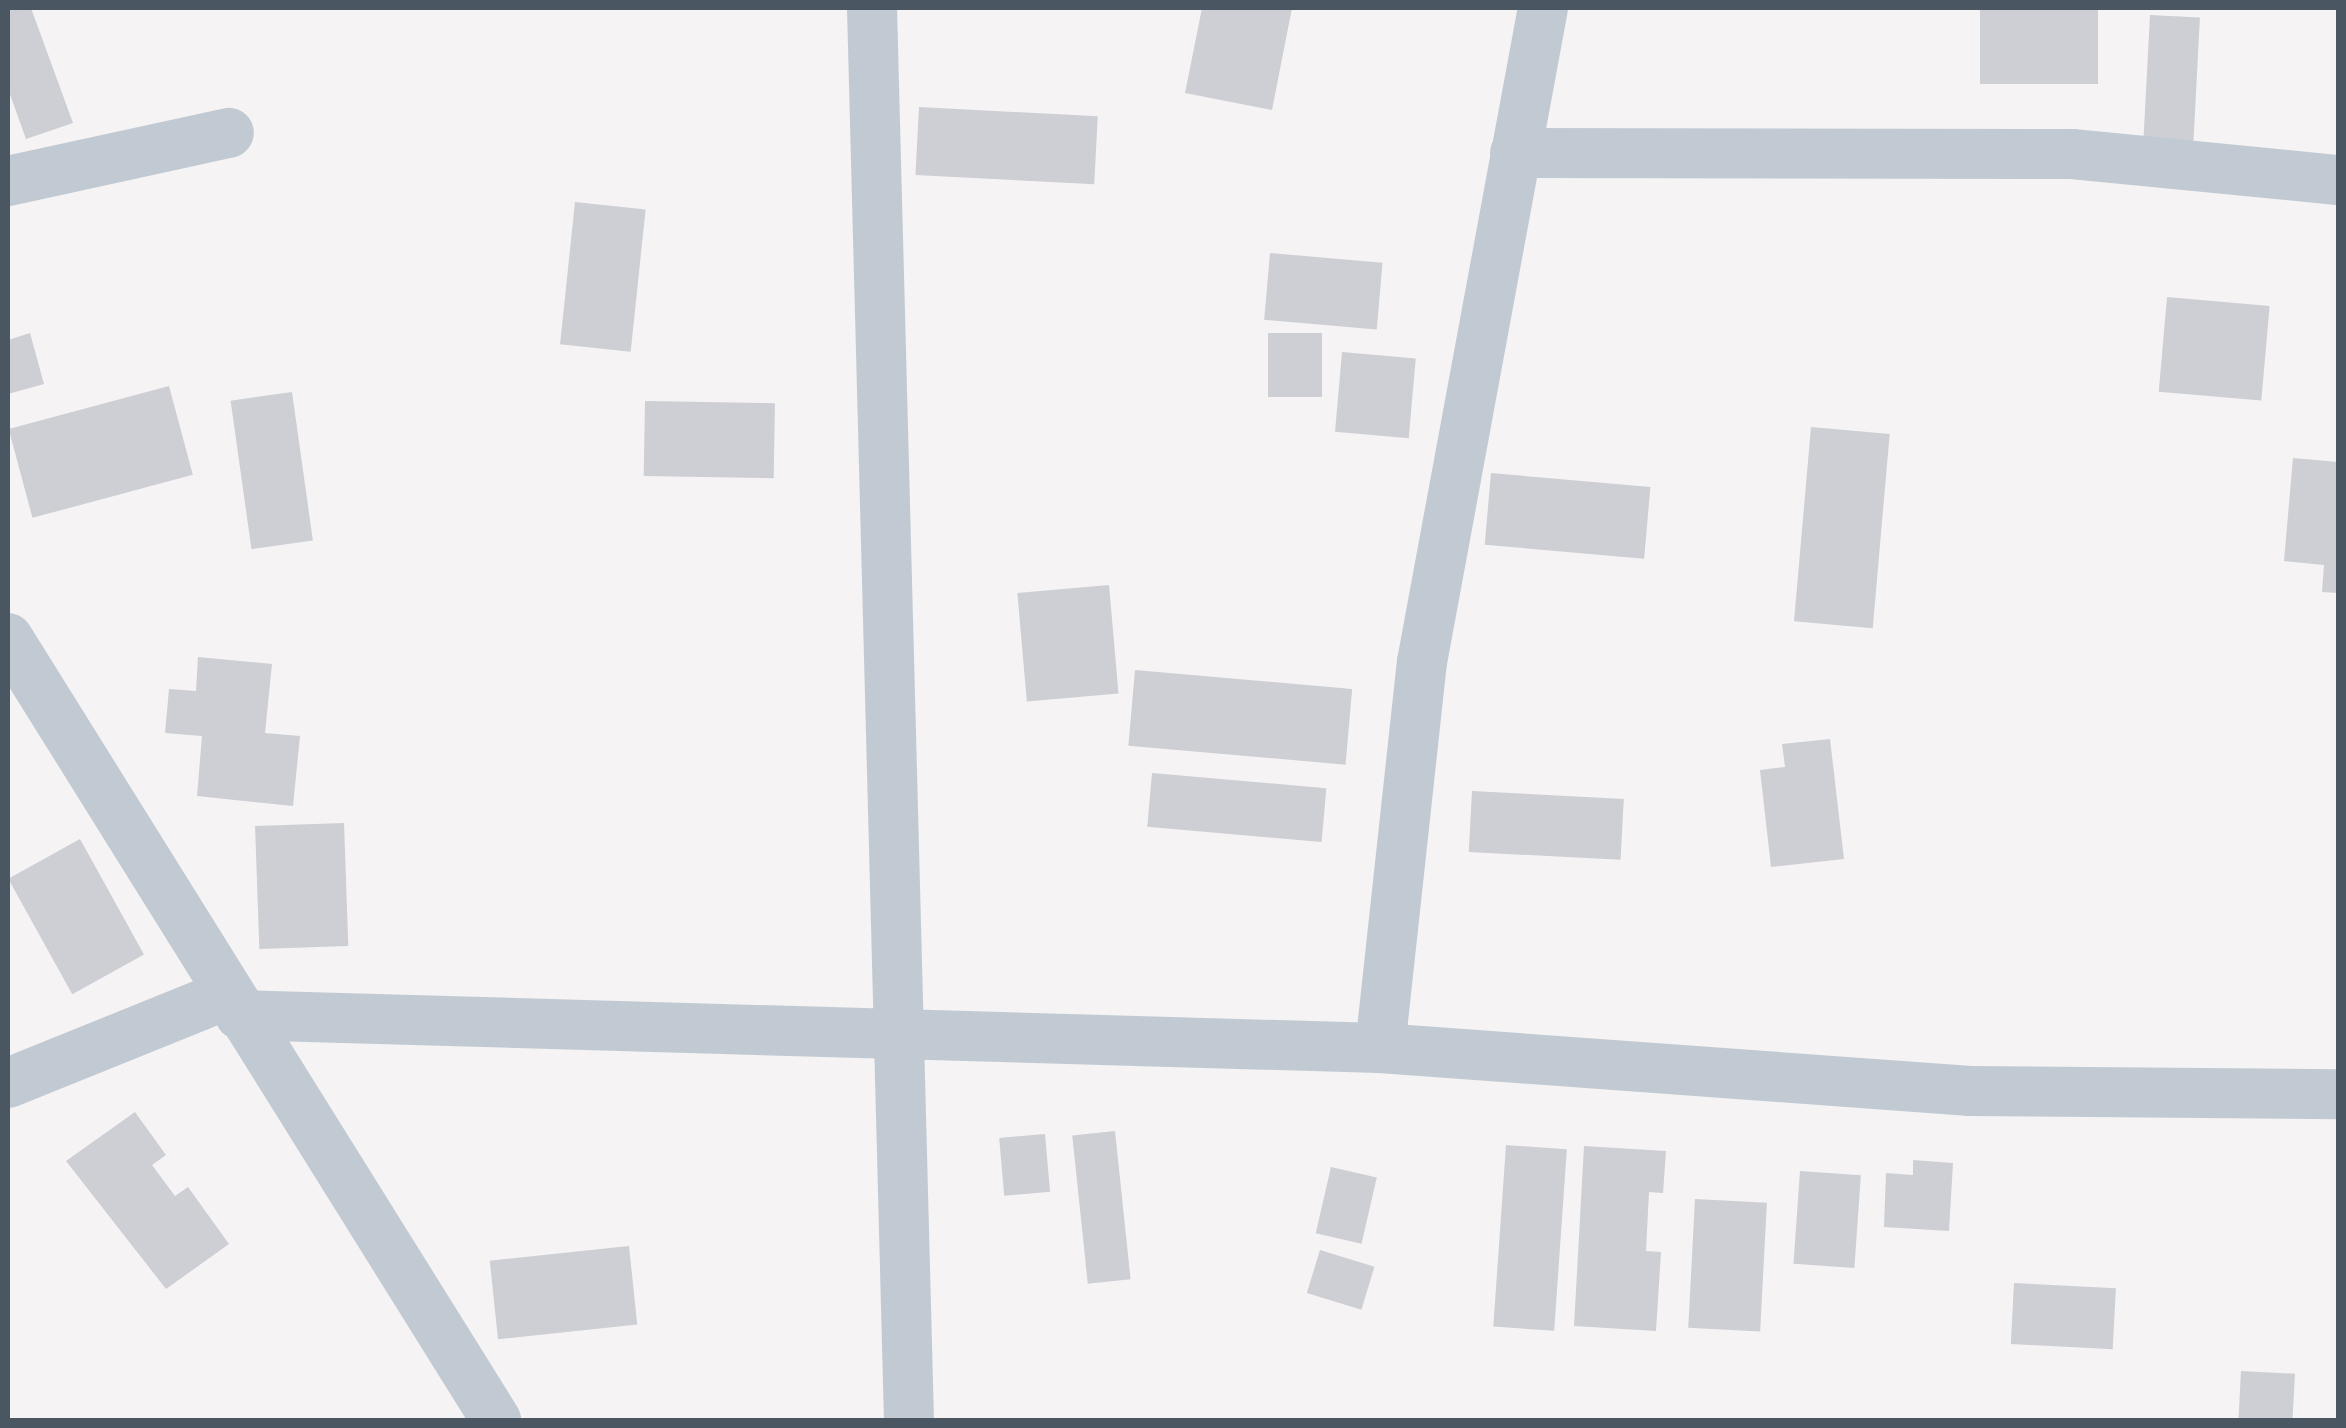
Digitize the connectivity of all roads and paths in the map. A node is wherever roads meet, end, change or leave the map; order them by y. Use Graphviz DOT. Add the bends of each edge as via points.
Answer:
graph roads {
  1 [pos="872,8"];
  2 [pos="1543,8"];
  3 [pos="229,133"];
  4 [pos="1514,153"];
  5 [pos="2338,180"];
  6 [pos="8,181"];
  7 [pos="8,638"];
  8 [pos="234,1005"];
  9 [pos="900,1040"];
  10 [pos="1380,1048"];
  11 [pos="8,1083"];
  12 [pos="2338,1094"];
  13 [pos="496,1420"];
  14 [pos="909,1420"];
  1 -- 9 [label="street"];
  2 -- 4 [label="street"];
  3 -- 6 [label="street"];
  4 -- 5 [label="street" via="2072,154"];
  4 -- 10 [label="street" via="1422,662"];
  7 -- 8 [label="street"];
  8 -- 9 [label="street"];
  8 -- 11 [label="street"];
  8 -- 13 [label="street"];
  9 -- 10 [label="street"];
  9 -- 14 [label="street"];
  10 -- 12 [label="street" via="1970,1091"];
}
